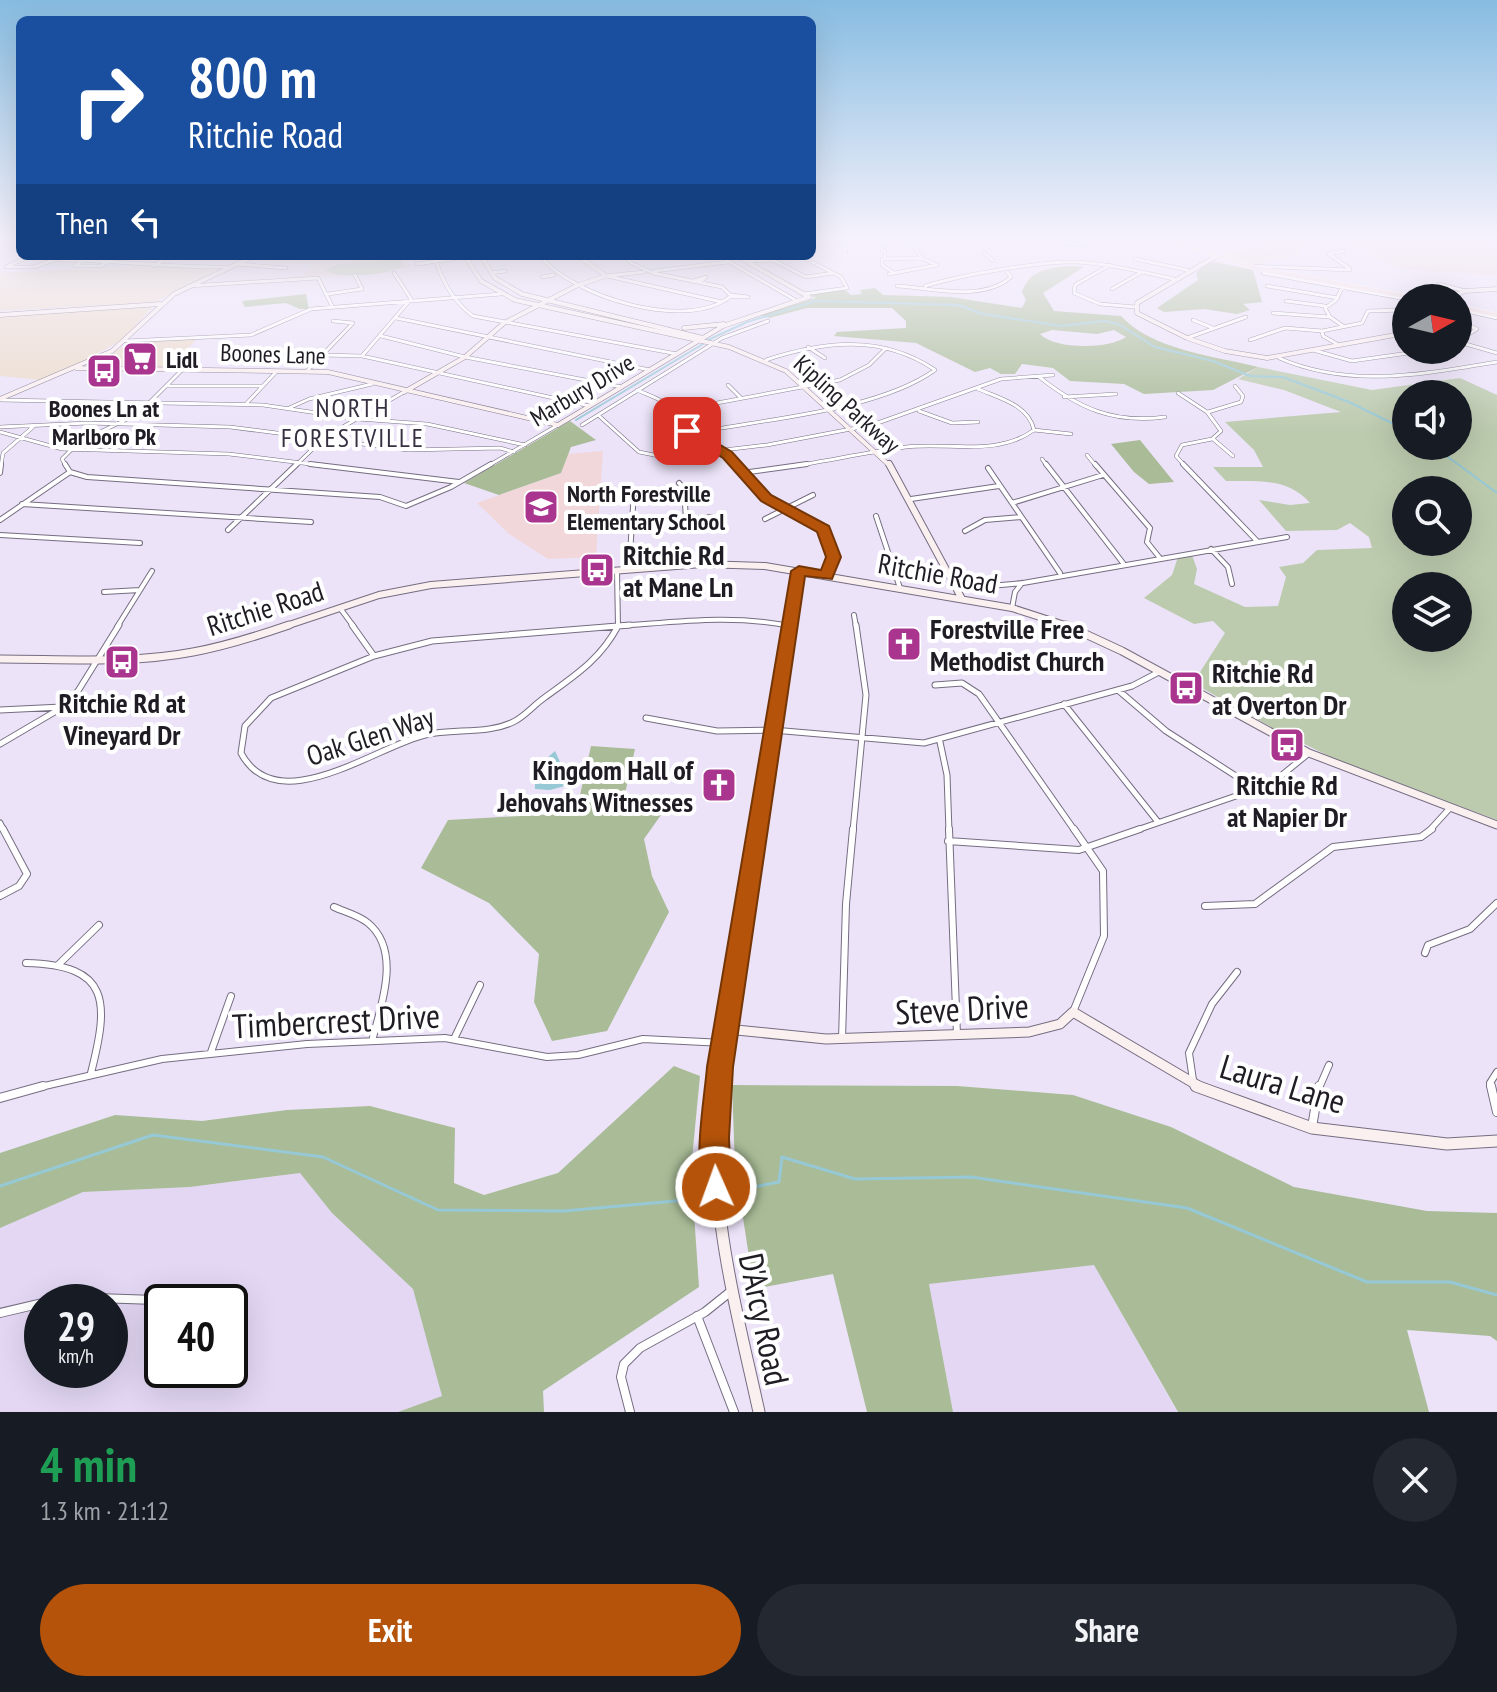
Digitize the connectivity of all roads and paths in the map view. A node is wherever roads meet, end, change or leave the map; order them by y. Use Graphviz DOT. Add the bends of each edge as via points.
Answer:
graph roads {
  1 [pos="165,302"];
  2 [pos="331,302"];
  3 [pos="410,302"];
  4 [pos="457,302"];
  5 [pos="522,302"];
  6 [pos="545,302"];
  7 [pos="633,302"];
  8 [pos="717,302"];
  9 [pos="786,302"];
  10 [pos="795,302"];
  11 [pos="1094,302"];
  12 [pos="1142,302"];
  13 [pos="1293,302"];
  14 [pos="1332,302"];
  15 [pos="723,303"];
  16 [pos="162,304"];
  17 [pos="332,306"];
  18 [pos="1325,306"];
  19 [pos="535,307"];
  20 [pos="1135,307"];
  21 [pos="778,308"];
  22 [pos="1392,310"];
  23 [pos="1472,311"];
  24 [pos="1273,313"];
  25 [pos="0,314"];
  26 [pos="1246,317"];
  27 [pos="1330,317"];
  28 [pos="1497,317"];
  29 [pos="396,318"];
  30 [pos="1193,320"];
  31 [pos="333,321"];
  32 [pos="768,321"];
  33 [pos="504,323"];
  34 [pos="730,323"];
  35 [pos="1343,326"];
  36 [pos="664,327"];
  37 [pos="1213,328"];
  38 [pos="1322,331"];
  39 [pos="667,334"];
  40 [pos="1392,335"];
  41 [pos="381,336"];
  42 [pos="1187,338"];
  43 [pos="485,339"];
  44 [pos="701,339"];
  45 [pos="1250,340"];
  46 [pos="126,341"];
  47 [pos="713,344"];
  48 [pos="1337,344"];
  49 [pos="1472,345"];
  50 [pos="807,347"];
  51 [pos="886,348"];
  52 [pos="685,349"];
  53 [pos="1310,349"];
  54 [pos="1497,353"];
  55 [pos="677,354"];
  56 [pos="323,355"];
  57 [pos="1392,355"];
  58 [pos="362,356"];
  59 [pos="465,357"];
  60 [pos="825,358"];
  61 [pos="1279,358"];
  62 [pos="766,360"];
  63 [pos="1497,362"];
  64 [pos="76,368"];
  65 [pos="182,370"];
  66 [pos="650,370"];
  67 [pos="277,371"];
  68 [pos="307,371"];
  69 [pos="436,374"];
  70 [pos="1053,375"];
  71 [pos="1037,376"];
  72 [pos="372,384"];
  73 [pos="728,385"];
  74 [pos="166,386"];
  75 [pos="262,386"];
  76 [pos="1235,386"];
  77 [pos="622,387"];
  78 [pos="806,387"];
  79 [pos="977,388"];
  80 [pos="637,390"];
  81 [pos="309,391"];
  82 [pos="404,392"];
  83 [pos="1178,393"];
  84 [pos="1116,394"];
  85 [pos="312,397"];
  86 [pos="1063,397"];
  87 [pos="742,399"];
  88 [pos="0,400"];
  89 [pos="148,403"];
  90 [pos="246,404"];
  91 [pos="590,406"];
  92 [pos="828,407"];
  93 [pos="288,408"];
  94 [pos="678,410"];
  95 [pos="919,411"];
  96 [pos="1207,412"];
  97 [pos="598,415"];
  98 [pos="1165,417"];
  99 [pos="358,419"];
  100 [pos="978,422"];
  101 [pos="124,424"];
  102 [pos="558,425"];
  103 [pos="582,425"];
  104 [pos="34,427"];
  105 [pos="0,429"];
  106 [pos="852,429"];
  107 [pos="1034,430"];
  108 [pos="689,434"];
  109 [pos="1071,434"];
  110 [pos="21,436"];
  111 [pos="324,439"];
  112 [pos="1212,439"];
  113 [pos="525,445"];
  114 [pos="53,446"];
  115 [pos="70,450"];
  116 [pos="722,451"];
  117 [pos="514,452"];
  118 [pos="878,453"];
  119 [pos="645,455"];
  120 [pos="1087,455"];
  121 [pos="1233,456"];
  122 [pos="62,457"];
  123 [pos="638,459"];
  124 [pos="1042,459"];
  125 [pos="297,462"];
  126 [pos="988,468"];
  127 [pos="70,472"];
  128 [pos="0,473"];
  129 [pos="742,473"];
  130 [pos="1104,475"];
  131 [pos="460,483"];
  132 [pos="679,483"];
  133 [pos="1062,485"];
  134 [pos="1000,486"];
  135 [pos="269,489"];
  136 [pos="634,491"];
  137 [pos="813,495"];
  138 [pos="911,499"];
  139 [pos="1012,503"];
  140 [pos="22,504"];
  141 [pos="788,509"];
  142 [pos="876,516"];
  143 [pos="713,517"];
  144 [pos="1022,517"];
  145 [pos="240,518"];
  146 [pos="686,519"];
  147 [pos="765,519"];
  148 [pos="0,520"];
  149 [pos="311,522"];
  150 [pos="632,523"];
  151 [pos="228,530"];
  152 [pos="965,531"];
  153 [pos="1,535"];
  154 [pos="1287,537"];
  155 [pos="1258,542"];
  156 [pos="140,543"];
  157 [pos="1210,549"];
  158 [pos="1159,557"];
  159 [pos="1123,563"];
  160 [pos="629,570"];
  161 [pos="152,571"];
  162 [pos="617,571"];
  163 [pos="799,571"];
  164 [pos="1060,574"];
  165 [pos="827,575"];
  166 [pos="1023,583"];
  167 [pos="1232,584"];
  168 [pos="900,588"];
  169 [pos="968,588"];
  170 [pos="141,590"];
  171 [pos="104,592"];
  172 [pos="962,599"];
  173 [pos="339,607"];
  174 [pos="1012,608"];
  175 [pos="854,615"];
  176 [pos="618,626"];
  177 [pos="790,626"];
  178 [pos="374,656"];
  179 [pos="0,659"];
  180 [pos="99,659"];
  181 [pos="1160,672"];
  182 [pos="935,685"];
  183 [pos="1117,690"];
  184 [pos="1064,704"];
  185 [pos="63,707"];
  186 [pos="0,710"];
  187 [pos="646,718"];
  188 [pos="1001,722"];
  189 [pos="773,730"];
  190 [pos="860,739"];
  191 [pos="940,742"];
  192 [pos="0,744"];
  193 [pos="1309,753"];
  194 [pos="1256,789"];
  195 [pos="1450,808"];
  196 [pos="1158,822"];
  197 [pos="0,823"];
  198 [pos="1497,825"];
  199 [pos="948,841"];
  200 [pos="1088,847"];
  201 [pos="0,896"];
  202 [pos="1497,903"];
  203 [pos="1205,906"];
  204 [pos="334,907"];
  205 [pos="99,925"];
  206 [pos="1425,953"];
  207 [pos="26,963"];
  208 [pos="59,964"];
  209 [pos="1237,972"];
  210 [pos="480,985"];
  211 [pos="231,996"];
  212 [pos="1073,1012"];
  213 [pos="726,1029"];
  214 [pos="957,1035"];
  215 [pos="454,1039"];
  216 [pos="842,1039"];
  217 [pos="372,1041"];
  218 [pos="724,1043"];
  219 [pos="211,1052"];
  220 [pos="1329,1065"];
  221 [pos="1497,1072"];
  222 [pos="91,1073"];
  223 [pos="1193,1085"];
  224 [pos="0,1098"];
  225 [pos="1497,1112"];
  226 [pos="1312,1128"];
  227 [pos="1497,1141"];
  228 [pos="731,1291"];
  229 [pos="144,1300"];
  230 [pos="0,1313"];
  231 [pos="697,1316"];
  232 [pos="630,1412"];
  233 [pos="734,1412"];
  234 [pos="759,1412"];
  1 -- 16 [label="street"];
  2 -- 17 [label="street"];
  3 -- 17 [label="street"];
  3 -- 29 [label="street"];
  4 -- 33 [label="street" via="469,314"];
  5 -- 19 [label="street, Kipling Parkway"];
  6 -- 19 [label="street"];
  6 -- 36 [label="street, Kipling Parkway"];
  7 -- 15 [label="street" via="682,311"];
  8 -- 15 [label="street"];
  9 -- 21 [label="street"];
  10 -- 21 [label="street, Marbury Drive"];
  11 -- 20 [label="street"];
  12 -- 20 [label="street"];
  13 -- 18 [label="street"];
  14 -- 18 [label="street"];
  16 -- 25 [label="street"];
  16 -- 46 [label="street"];
  17 -- 46 [label="street" via="292,314 251,335"];
  18 -- 27 [label="street"];
  19 -- 33 [label="street"];
  19 -- 39 [label="street, Kipling Parkway"];
  20 -- 42 [label="street" via="1162,328"];
  21 -- 34 [label="street, Marbury Drive"];
  22 -- 35 [label="street" via="1372,309 1364,322"];
  23 -- 28 [label="main road"];
  24 -- 27 [label="street"];
  26 -- 37 [label="street"];
  27 -- 35 [label="street"];
  29 -- 41 [label="street"];
  29 -- 43 [label="street"];
  30 -- 37 [label="street"];
  31 -- 56 [label="street" via="353,323"];
  32 -- 47 [label="street, Marbury Drive"];
  33 -- 43 [label="street"];
  33 -- 55 [label="street"];
  34 -- 36 [label="street"];
  34 -- 44 [label="street, Marbury Drive"];
  35 -- 38 [label="street"];
  36 -- 44 [label="street, Kipling Parkway"];
  37 -- 42 [label="street"];
  38 -- 45 [label="street" via="1287,328"];
  38 -- 48 [label="street"];
  39 -- 44 [label="street, Kipling Parkway"];
  39 -- 52 [label="street"];
  40 -- 48 [label="street"];
  41 -- 58 [label="street"];
  41 -- 59 [label="street"];
  42 -- 61 [label="street" via="1225,351"];
  43 -- 59 [label="street"];
  43 -- 66 [label="street"];
  44 -- 47 [label="street, Kipling Parkway"];
  44 -- 52 [label="street, Marbury Drive"];
  46 -- 64 [label="street"];
  47 -- 62 [label="street, Kipling Parkway"];
  47 -- 80 [label="street, Marbury Drive"];
  48 -- 53 [label="street"];
  49 -- 54 [label="street"];
  50 -- 51 [label="street"];
  50 -- 60 [label="street"];
  50 -- 62 [label="street"];
  51 -- 78 [label="street" via="847,378"];
  51 -- 92 [label="street" via="904,352 934,372 876,396"];
  52 -- 55 [label="street, Marbury Drive"];
  53 -- 57 [label="street" via="1349,361"];
  53 -- 61 [label="street"];
  55 -- 66 [label="street, Marbury Drive"];
  56 -- 58 [label="street"];
  56 -- 68 [label="street"];
  58 -- 69 [label="street"];
  59 -- 69 [label="street"];
  59 -- 77 [label="street"];
  61 -- 63 [label="street" via="1368,378"];
  62 -- 78 [label="street, Kipling Parkway"];
  64 -- 65 [label="street, Boones Lane"];
  64 -- 88 [label="street"];
  65 -- 67 [label="street, Boones Lane"];
  65 -- 74 [label="street"];
  66 -- 77 [label="street, Marbury Drive"];
  67 -- 68 [label="street, Boones Lane"];
  67 -- 75 [label="street"];
  68 -- 72 [label="street, Boones Lane"];
  69 -- 82 [label="street"];
  69 -- 91 [label="street"];
  70 -- 71 [label="street"];
  71 -- 79 [label="street"];
  71 -- 86 [label="street"];
  72 -- 82 [label="street, Boones Lane"];
  72 -- 85 [label="street"];
  73 -- 87 [label="street"];
  74 -- 75 [label="street"];
  74 -- 89 [label="street"];
  75 -- 90 [label="street"];
  76 -- 96 [label="street" via="1243,396 1239,405"];
  77 -- 91 [label="street, Marbury Drive"];
  78 -- 87 [label="street"];
  78 -- 92 [label="street, Kipling Parkway"];
  79 -- 95 [label="street"];
  79 -- 107 [label="street" via="1025,412"];
  80 -- 94 [label="street"];
  80 -- 97 [label="street, Marbury Drive"];
  81 -- 85 [label="street"];
  82 -- 99 [label="street"];
  82 -- 102 [label="street, Boones Lane"];
  83 -- 96 [label="street"];
  84 -- 86 [label="street"];
  85 -- 93 [label="street"];
  86 -- 98 [label="street" via="1111,417"];
  87 -- 94 [label="street"];
  88 -- 89 [label="street"];
  89 -- 90 [label="street"];
  89 -- 101 [label="street"];
  90 -- 93 [label="street"];
  91 -- 102 [label="street, Marbury Drive"];
  92 -- 106 [label="street, Kipling Parkway"];
  92 -- 108 [label="street"];
  93 -- 99 [label="street"];
  94 -- 108 [label="street"];
  95 -- 100 [label="street" via="952,423"];
  95 -- 106 [label="street"];
  96 -- 112 [label="street" via="1221,428"];
  97 -- 103 [label="street, Marbury Drive"];
  97 -- 119 [label="street"];
  99 -- 111 [label="street"];
  99 -- 113 [label="street" via="427,424"];
  101 -- 104 [label="street"];
  101 -- 111 [label="street" via="247,428"];
  101 -- 115 [label="street"];
  102 -- 113 [label="street, Marbury Drive"];
  104 -- 105 [label="street"];
  104 -- 110 [label="street"];
  105 -- 110 [label="street"];
  106 -- 116 [label="street"];
  106 -- 118 [label="street, Kipling Parkway"];
  107 -- 109 [label="street"];
  107 -- 118 [label="street" via="1012,441"];
  108 -- 116 [label="street"];
  110 -- 114 [label="street"];
  110 -- 128 [label="street" via="3,453"];
  111 -- 117 [label="street" via="401,450"];
  111 -- 125 [label="street"];
  112 -- 121 [label="street"];
  112 -- 155 [label="street" via="1182,445 1176,456"];
  113 -- 117 [label="street, Marbury Drive"];
  114 -- 115 [label="street"];
  114 -- 122 [label="street"];
  115 -- 122 [label="street"];
  115 -- 125 [label="street" via="211,453"];
  116 -- 119 [label="street"];
  116 -- 129 [label="street"];
  117 -- 131 [label="street, Marbury Drive"];
  118 -- 129 [label="street"];
  118 -- 138 [label="street, Kipling Parkway"];
  119 -- 123 [label="street"];
  120 -- 130 [label="street"];
  122 -- 127 [label="street"];
  124 -- 133 [label="street"];
  125 -- 131 [label="street"];
  125 -- 135 [label="street"];
  126 -- 134 [label="street"];
  127 -- 135 [label="street, Marbury Drive"];
  127 -- 140 [label="street"];
  129 -- 141 [label="street" via="762,495"];
  130 -- 133 [label="street"];
  130 -- 158 [label="street" via="1150,528 1147,542"];
  131 -- 135 [label="street, Marbury Drive" via="406,506 380,497"];
  132 -- 146 [label="street"];
  133 -- 139 [label="street"];
  133 -- 159 [label="street"];
  134 -- 138 [label="street"];
  134 -- 139 [label="street"];
  135 -- 145 [label="street"];
  136 -- 150 [label="street"];
  137 -- 141 [label="street"];
  138 -- 172 [label="street, Kipling Parkway"];
  139 -- 144 [label="street"];
  140 -- 145 [label="street"];
  140 -- 148 [label="street"];
  141 -- 147 [label="street"];
  141 -- 165 [label="street" via="826,534 833,557"];
  142 -- 168 [label="street"];
  143 -- 146 [label="street"];
  144 -- 152 [label="street" via="985,520"];
  144 -- 164 [label="street"];
  145 -- 149 [label="street"];
  145 -- 151 [label="street"];
  146 -- 150 [label="street"];
  150 -- 160 [label="street"];
  153 -- 156 [label="street"];
  154 -- 155 [label="street"];
  155 -- 157 [label="street"];
  157 -- 158 [label="street"];
  157 -- 167 [label="street" via="1228,567"];
  158 -- 159 [label="street"];
  159 -- 164 [label="street"];
  160 -- 162 [label="street, Ritchie Road"];
  160 -- 163 [label="street, Ritchie Road" via="723,563"];
  161 -- 170 [label="street"];
  162 -- 173 [label="street, Ritchie Road" via="431,585"];
  162 -- 176 [label="street"];
  163 -- 165 [label="street, Ritchie Road"];
  163 -- 177 [label="street, D'Arcy Road"];
  164 -- 166 [label="street"];
  165 -- 168 [label="street, Ritchie Road"];
  166 -- 169 [label="street"];
  166 -- 174 [label="street"];
  168 -- 172 [label="street, Ritchie Road"];
  170 -- 171 [label="street"];
  170 -- 180 [label="street"];
  172 -- 174 [label="street, Ritchie Road"];
  173 -- 178 [label="street"];
  173 -- 180 [label="street, Ritchie Road" via="202,651"];
  174 -- 181 [label="street, Ritchie Road" via="1065,624"];
  175 -- 190 [label="street" via="866,688"];
  176 -- 177 [label="street, Oak Glen Way" via="735,618"];
  176 -- 178 [label="street, Oak Glen Way" via="449,638"];
  176 -- 178 [label="street, Oak Glen Way" via="586,672 510,723 418,737 310,779 271,777 246,763 239,751 240,736 263,704"];
  177 -- 189 [label="street, D'Arcy Road"];
  179 -- 180 [label="street, Ritchie Road"];
  180 -- 185 [label="street"];
  181 -- 183 [label="street"];
  181 -- 193 [label="street, Ritchie Road"];
  182 -- 188 [label="street" via="969,686"];
  183 -- 184 [label="street"];
  183 -- 194 [label="street" via="1166,731"];
  184 -- 188 [label="street"];
  184 -- 196 [label="street"];
  185 -- 186 [label="street"];
  185 -- 192 [label="street"];
  187 -- 189 [label="street" via="717,731"];
  188 -- 191 [label="street"];
  188 -- 200 [label="street"];
  189 -- 190 [label="street"];
  189 -- 213 [label="street, D'Arcy Road"];
  190 -- 191 [label="street"];
  190 -- 216 [label="street" via="846,904"];
  191 -- 199 [label="street" via="947,775"];
  193 -- 194 [label="street" via="1283,777"];
  193 -- 195 [label="street, Ritchie Road"];
  194 -- 196 [label="street"];
  195 -- 198 [label="street, Ritchie Road"];
  195 -- 203 [label="street" via="1421,837 1333,847 1261,900"];
  196 -- 200 [label="street"];
  197 -- 201 [label="street" via="26,869 24,881"];
  199 -- 200 [label="street" via="1055,851"];
  199 -- 214 [label="street"];
  200 -- 212 [label="street" via="1103,871 1105,929"];
  202 -- 206 [label="street" via="1470,929 1434,942"];
  204 -- 217 [label="street" via="369,925 383,948 385,977"];
  205 -- 208 [label="street"];
  207 -- 208 [label="street"];
  208 -- 222 [label="street" via="89,979 101,998 104,1023"];
  209 -- 223 [label="street" via="1212,1004 1189,1053"];
  210 -- 215 [label="street"];
  211 -- 219 [label="street"];
  212 -- 214 [label="street, Steve Drive" via="1047,1030"];
  212 -- 223 [label="street, Laura Lane"];
  213 -- 216 [label="street, Steve Drive"];
  213 -- 218 [label="street, D'Arcy Road"];
  214 -- 216 [label="street, Steve Drive"];
  215 -- 217 [label="street, Timbercrest Drive"];
  215 -- 218 [label="street, Timbercrest Drive" via="547,1057 657,1038"];
  217 -- 219 [label="street, Timbercrest Drive"];
  218 -- 228 [label="street, D'Arcy Road" via="715,1170"];
  219 -- 222 [label="street, Timbercrest Drive"];
  220 -- 226 [label="street" via="1321,1077"];
  221 -- 225 [label="street" via="1490,1083"];
  222 -- 224 [label="street, Timbercrest Drive"];
  223 -- 226 [label="street, Laura Lane"];
  226 -- 227 [label="street, Laura Lane" via="1447,1144"];
  228 -- 231 [label="street"];
  228 -- 234 [label="street, D'Arcy Road"];
  229 -- 230 [label="street" via="68,1297"];
  231 -- 232 [label="street" via="640,1348 624,1364 621,1377"];
  231 -- 233 [label="street"];
}
